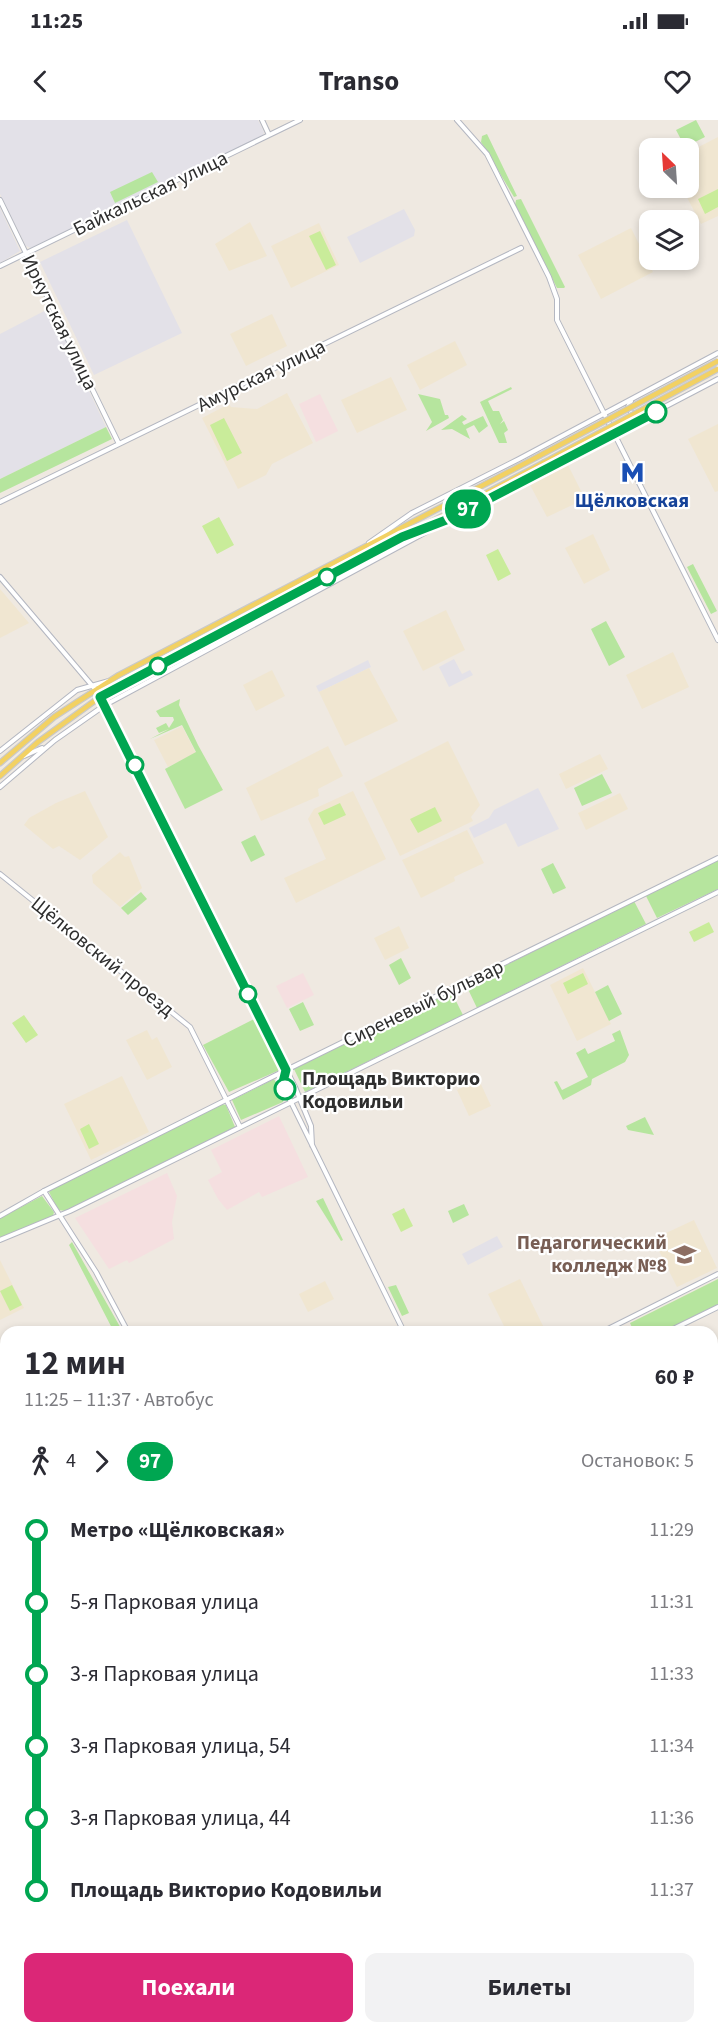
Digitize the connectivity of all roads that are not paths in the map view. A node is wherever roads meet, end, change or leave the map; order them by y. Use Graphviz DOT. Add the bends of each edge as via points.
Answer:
graph roads {
  1 [pos="262,120"];
  2 [pos="300,120"];
  3 [pos="458,121"];
  4 [pos="269,135"];
  5 [pos="0,200"];
  6 [pos="521,248"];
  7 [pos="26,253"];
  8 [pos="0,266"];
  9 [pos="718,353"];
  10 [pos="718,361"];
  11 [pos="718,369"];
  12 [pos="718,379"];
  13 [pos="634,398"];
  14 [pos="604,413"];
  15 [pos="645,418"];
  16 [pos="615,434"];
  17 [pos="119,444"];
  18 [pos="0,502"];
  19 [pos="454,517"];
  20 [pos="402,537"];
  21 [pos="362,548"];
  22 [pos="0,577"];
  23 [pos="212,637"];
  24 [pos="718,640"];
  25 [pos="178,665"];
  26 [pos="93,687"];
  27 [pos="100,697"];
  28 [pos="105,705"];
  29 [pos="48,746"];
  30 [pos="0,751"];
  31 [pos="18,759"];
  32 [pos="0,763"];
  33 [pos="0,776"];
  34 [pos="0,787"];
  35 [pos="718,858"];
  36 [pos="0,874"];
  37 [pos="718,892"];
  38 [pos="286,1070"];
  39 [pos="299,1098"];
  40 [pos="227,1099"];
  41 [pos="291,1102"];
  42 [pos="240,1126"];
  43 [pos="312,1145"];
  44 [pos="44,1191"];
  45 [pos="0,1216"];
  46 [pos="60,1216"];
  47 [pos="0,1240"];
  48 [pos="718,1274"];
  49 [pos="718,1307"];
  50 [pos="125,1326"];
  51 [pos="401,1326"];
  52 [pos="614,1326"];
  53 [pos="679,1326"];
  1 -- 4 [label="street"];
  2 -- 4 [label="street, Байкальская улица"];
  3 -- 14 [label="street" via="487,154 545,268 557,299 557,320"];
  4 -- 7 [label="street, Байкальская улица"];
  5 -- 7 [label="street, Иркутская улица"];
  6 -- 17 [label="street, Амурская улица"];
  7 -- 8 [label="street, Байкальская улица"];
  7 -- 17 [label="street, Иркутская улица"];
  9 -- 13 [label="street"];
  10 -- 21 [label="main road, bridge"];
  11 -- 20 [label="main road, bridge"];
  12 -- 15 [label="street"];
  13 -- 14 [label="street"];
  13 -- 15 [label="street" via="628,407 630,413"];
  14 -- 16 [label="street"];
  14 -- 21 [label="street" via="411,513"];
  15 -- 16 [label="street"];
  16 -- 19 [label="street"];
  16 -- 24 [label="street"];
  17 -- 18 [label="street, Амурская улица"];
  19 -- 20 [label="street"];
  19 -- 25 [label="street"];
  20 -- 23 [label="main road"];
  21 -- 26 [label="main road"];
  22 -- 26 [label="street"];
  23 -- 25 [label="street"];
  23 -- 27 [label="main road"];
  25 -- 28 [label="street"];
  26 -- 27 [label="street"];
  26 -- 30 [label="street" via="63,700"];
  26 -- 32 [label="main road"];
  27 -- 28 [label="street"];
  27 -- 31 [label="main road"];
  28 -- 29 [label="street"];
  28 -- 38 [label="street"];
  29 -- 31 [label="street"];
  29 -- 34 [label="street"];
  31 -- 33 [label="main road"];
  35 -- 38 [label="street, Сиреневый бульвар"];
  36 -- 40 [label="street, Щёлковский проезд" via="185,1022"];
  37 -- 39 [label="street, Сиреневый бульвар"];
  38 -- 39 [label="street"];
  38 -- 40 [label="street, Сиреневый бульвар"];
  38 -- 41 [label="street" via="283,1082"];
  39 -- 41 [label="street, Сиреневый бульвар"];
  39 -- 43 [label="street" via="311,1126"];
  40 -- 42 [label="street"];
  40 -- 44 [label="street, Сиреневый бульвар"];
  41 -- 42 [label="street, Сиреневый бульвар"];
  41 -- 43 [label="street"];
  42 -- 46 [label="street, Сиреневый бульвар"];
  43 -- 51 [label="street"];
  44 -- 45 [label="street, Сиреневый бульвар"];
  44 -- 46 [label="street"];
  46 -- 47 [label="street, Сиреневый бульвар"];
  46 -- 50 [label="street"];
  48 -- 52 [label="street"];
  49 -- 53 [label="street"];
}
